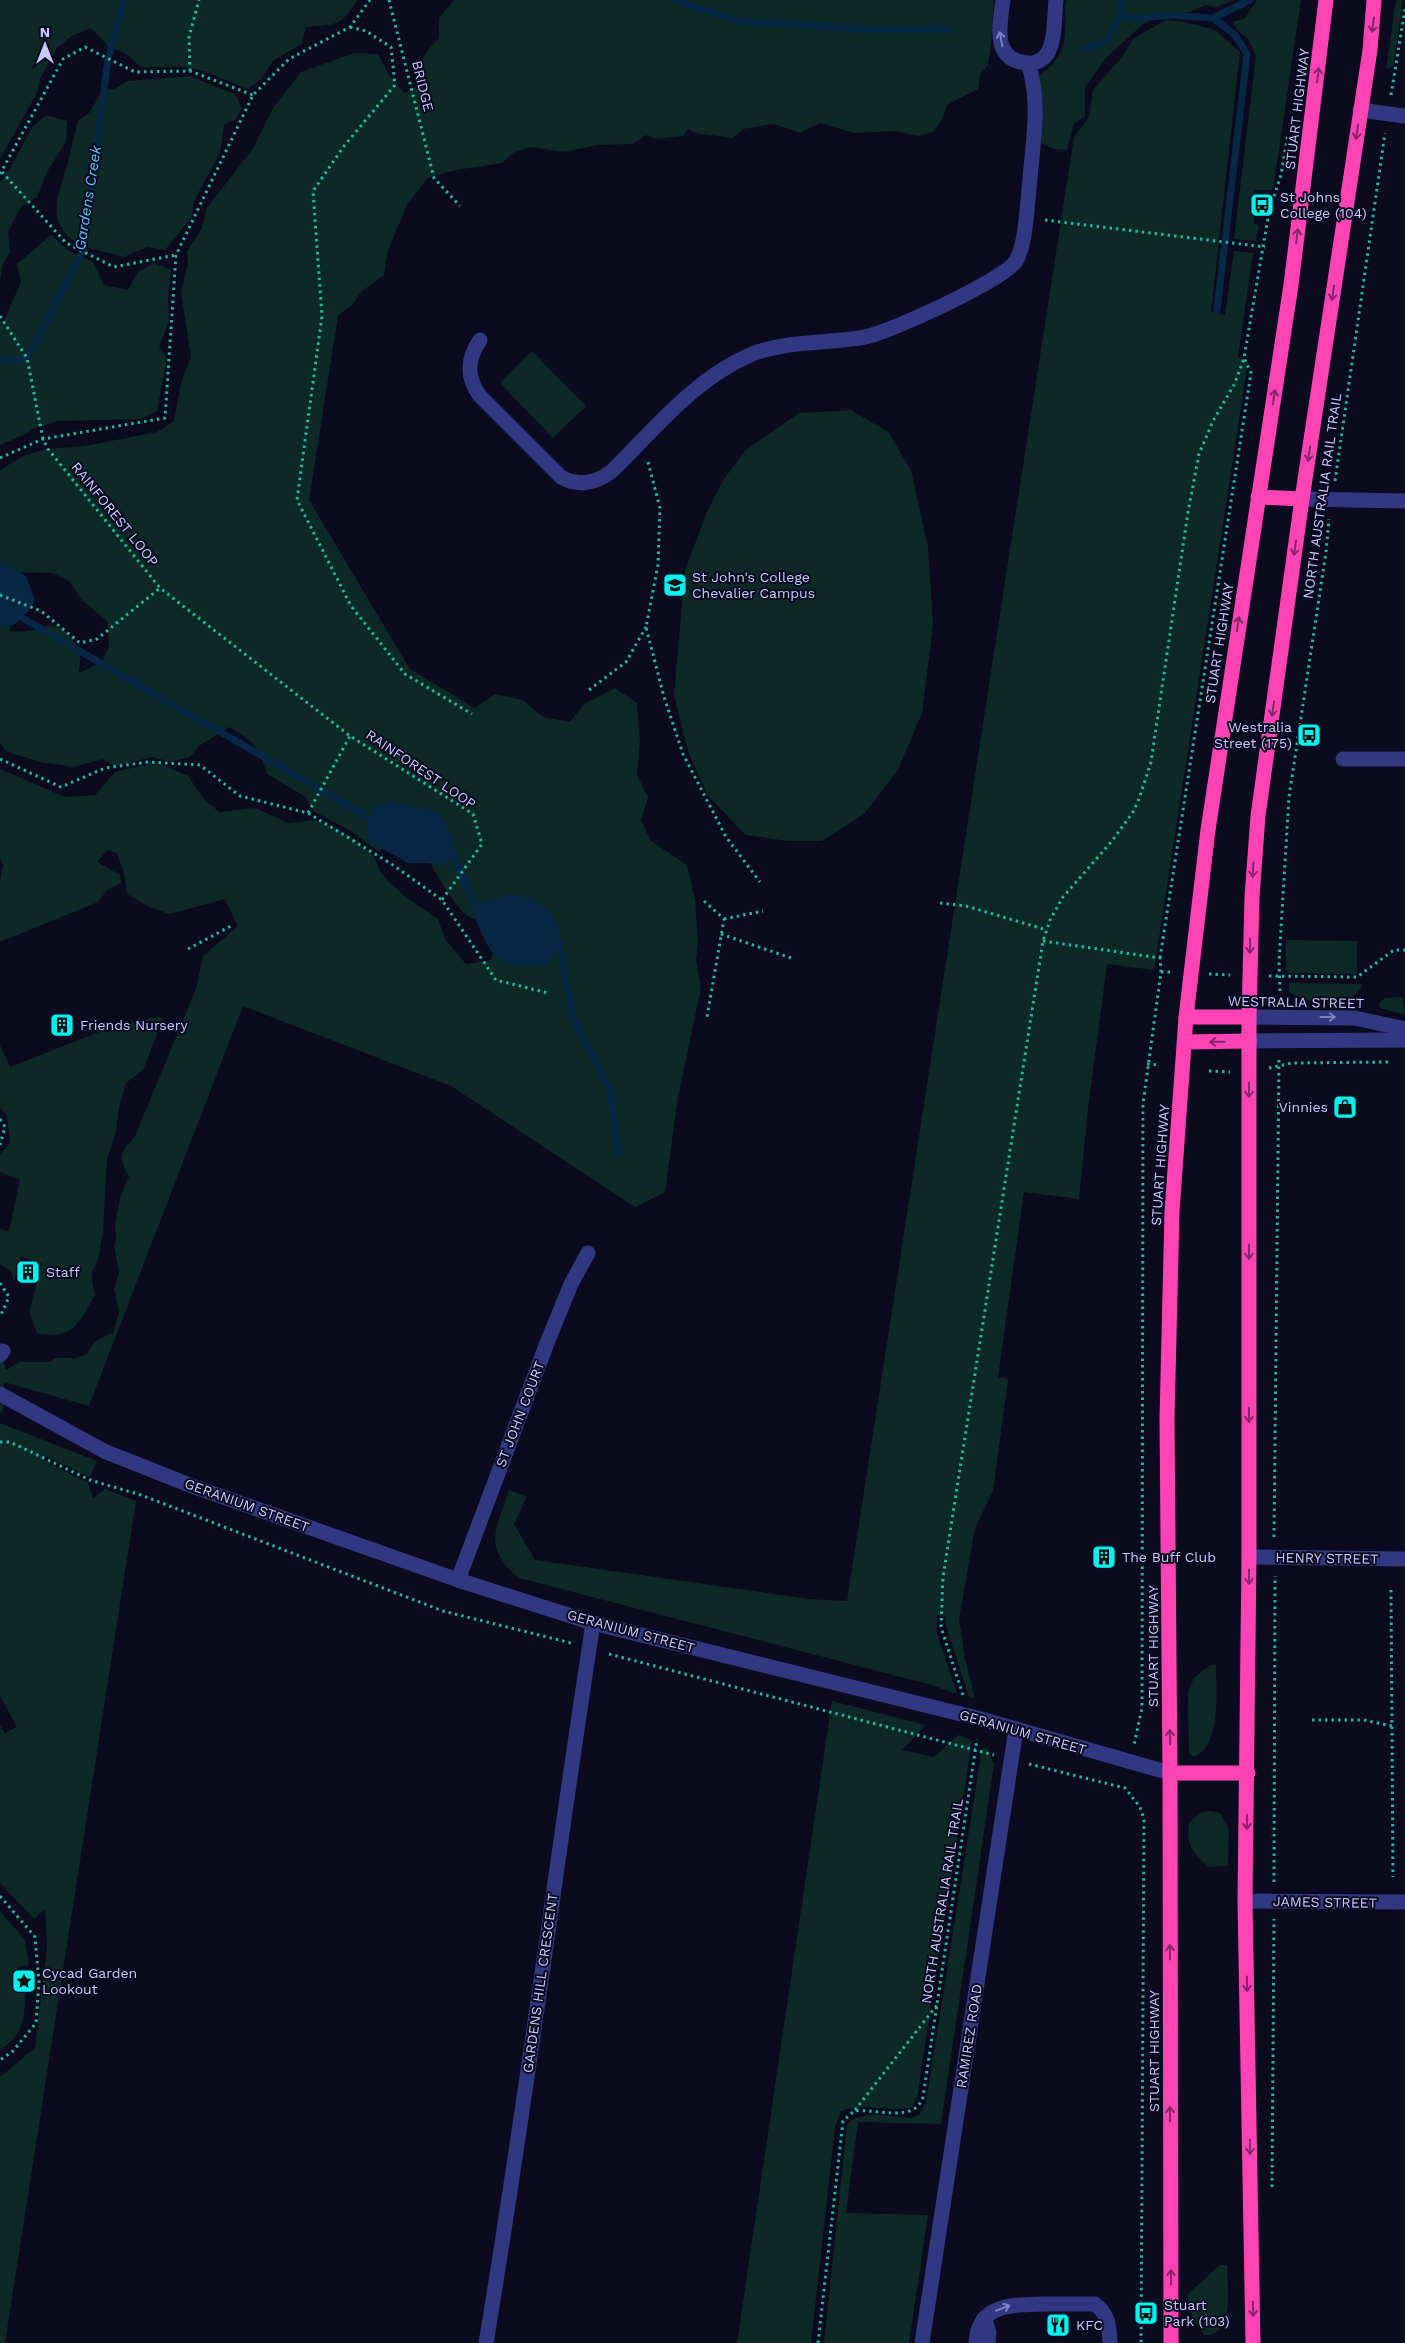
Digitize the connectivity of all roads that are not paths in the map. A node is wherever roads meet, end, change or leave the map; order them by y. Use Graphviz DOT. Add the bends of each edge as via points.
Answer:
graph roads {
  1 [pos="1003,0"];
  2 [pos="1056,0"];
  3 [pos="1326,0"];
  4 [pos="1374,0"];
  5 [pos="1028,63"];
  6 [pos="1360,110"];
  7 [pos="1405,116"];
  8 [pos="480,340"];
  9 [pos="1258,497"];
  10 [pos="1302,499"];
  11 [pos="1405,502"];
  12 [pos="1343,759"];
  13 [pos="1405,759"];
  14 [pos="1186,1017"];
  15 [pos="1249,1017"];
  16 [pos="1405,1029"];
  17 [pos="1405,1040"];
  18 [pos="1249,1041"];
  19 [pos="1185,1042"];
  20 [pos="588,1253"];
  21 [pos="0,1394"];
  22 [pos="1249,1557"];
  23 [pos="1405,1559"];
  24 [pos="458,1580"];
  25 [pos="593,1623"];
  26 [pos="1016,1729"];
  27 [pos="1170,1773"];
  28 [pos="1248,1773"];
  29 [pos="1245,1901"];
  30 [pos="1405,1902"];
  31 [pos="984,2318"];
  32 [pos="486,2343"];
  33 [pos="922,2343"];
  34 [pos="976,2343"];
  35 [pos="988,2343"];
  36 [pos="1110,2343"];
  37 [pos="1170,2343"];
  38 [pos="1253,2343"];
  5 -- 1 [label="street, one-way" via="1012,58 1002,47 999,33"];
  2 -- 5 [label="street" via="1049,51 1040,60"];
  9 -- 3 [label="highway, STUART HIGHWAY, one-way" via="1291,285"];
  4 -- 6 [label="highway, one-way"];
  5 -- 8 [label="street" via="1036,100 1024,231 1015,262 1004,273 886,331 858,338 774,347 744,358 700,385 612,471 598,480 573,483 561,477 475,390 470,376 470,360"];
  6 -- 7 [label="street"];
  6 -- 10 [label="highway, one-way"];
  9 -- 10 [label="highway"];
  14 -- 9 [label="highway, STUART HIGHWAY, one-way" via="1208,830"];
  10 -- 11 [label="street"];
  10 -- 15 [label="highway, one-way" via="1254,853"];
  12 -- 13 [label="street"];
  14 -- 15 [label="highway, WESTRALIA STREET"];
  14 -- 19 [label="highway, STUART HIGHWAY"];
  15 -- 16 [label="street, WESTRALIA STREET, one-way" via="1355,1018"];
  15 -- 18 [label="highway"];
  17 -- 18 [label="street"];
  18 -- 19 [label="highway, one-way"];
  18 -- 22 [label="highway, one-way"];
  27 -- 19 [label="highway, STUART HIGHWAY, one-way" via="1167,1419 1172,1212"];
  20 -- 24 [label="street, ST JOHN COURT" via="550,1334"];
  21 -- 24 [label="street, GERANIUM STREET" via="104,1451 192,1486"];
  22 -- 23 [label="street, HENRY STREET"];
  22 -- 28 [label="highway, one-way"];
  24 -- 25 [label="street, GERANIUM STREET"];
  25 -- 26 [label="street, GERANIUM STREET"];
  25 -- 32 [label="street, GARDENS HILL CRESCENT" via="510,2202"];
  26 -- 27 [label="street, GERANIUM STREET"];
  26 -- 33 [label="street, RAMIREZ ROAD"];
  27 -- 28 [label="highway"];
  37 -- 27 [label="highway, STUART HIGHWAY, one-way"];
  28 -- 29 [label="highway, one-way"];
  29 -- 30 [label="street, JAMES STREET"];
  29 -- 38 [label="highway, one-way"];
  31 -- 34 [label="street" via="977,2329"];
  31 -- 35 [label="street" via="989,2332"];
  31 -- 36 [label="street, one-way" via="1009,2305 1095,2304 1109,2319"];
}
